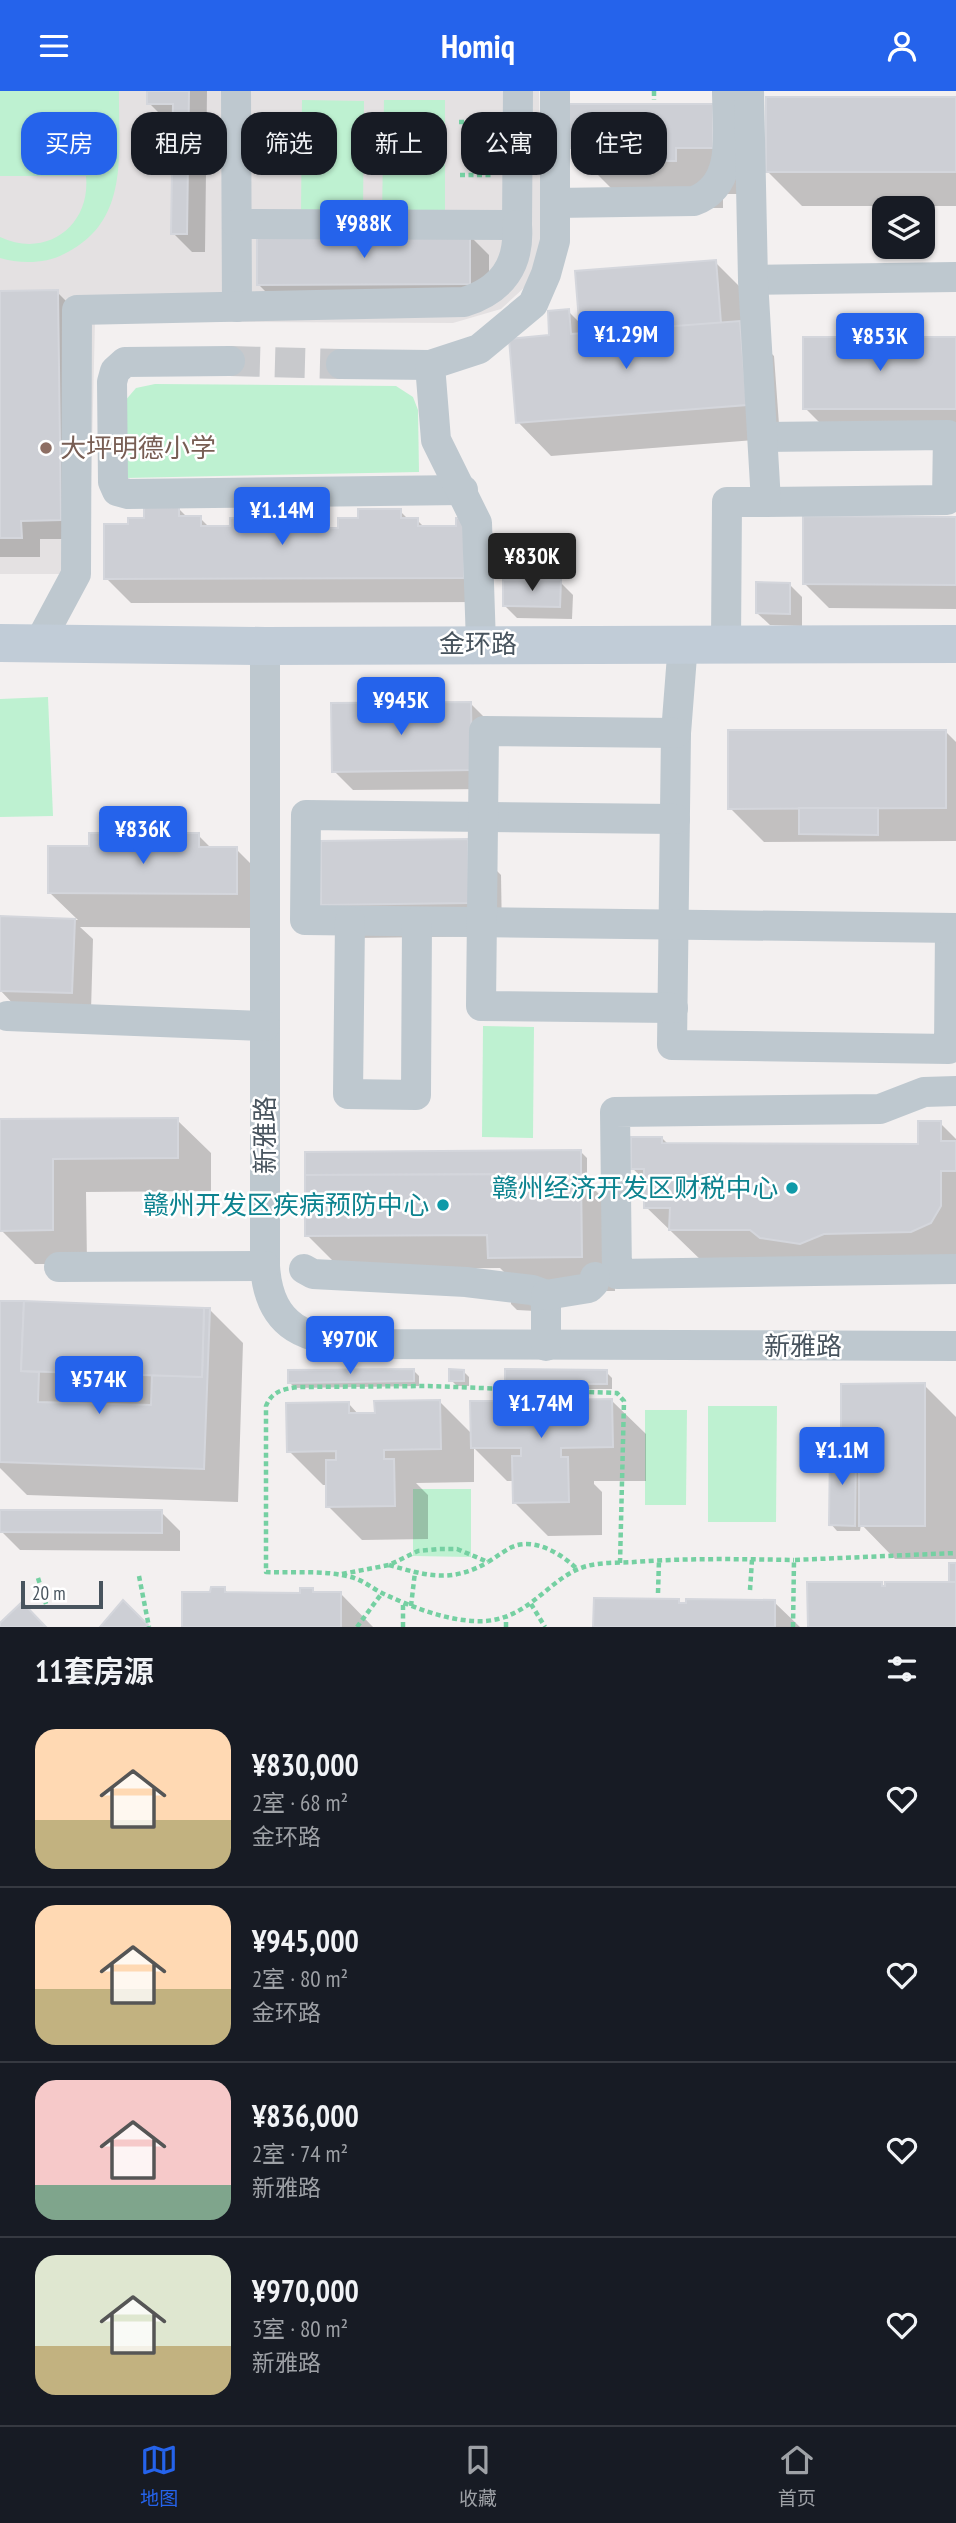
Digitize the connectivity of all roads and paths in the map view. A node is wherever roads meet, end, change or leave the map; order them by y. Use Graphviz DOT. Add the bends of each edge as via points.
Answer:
graph roads {
  1 [pos="236,91"];
  2 [pos="518,91"];
  3 [pos="555,91"];
  4 [pos="654,91"];
  5 [pos="727,91"];
  6 [pos="749,91"];
  7 [pos="654,100"];
  8 [pos="555,203"];
  9 [pos="237,224"];
  10 [pos="517,225"];
  11 [pos="956,277"];
  12 [pos="753,280"];
  13 [pos="237,307"];
  14 [pos="230,361"];
  15 [pos="341,364"];
  16 [pos="430,365"];
  17 [pos="763,437"];
  18 [pos="463,490"];
  19 [pos="766,502"];
  20 [pos="0,643"];
  21 [pos="39,643"];
  22 [pos="683,643"];
  23 [pos="481,644"];
  24 [pos="726,644"];
  25 [pos="956,645"];
  26 [pos="265,646"];
  27 [pos="676,733"];
  28 [pos="484,817"];
  29 [pos="675,819"];
  30 [pos="350,921"];
  31 [pos="417,922"];
  32 [pos="482,923"];
  33 [pos="674,925"];
  34 [pos="953,928"];
  35 [pos="673,1008"];
  36 [pos="7,1016"];
  37 [pos="265,1026"];
  38 [pos="956,1091"];
  39 [pos="265,1266"];
  40 [pos="59,1268"];
  41 [pos="304,1269"];
  42 [pos="956,1269"];
  43 [pos="594,1277"];
  44 [pos="546,1295"];
  45 [pos="546,1346"];
  46 [pos="956,1346"];
  47 [pos="956,1553"];
  48 [pos="659,1560"];
  49 [pos="752,1560"];
  50 [pos="794,1560"];
  51 [pos="488,1562"];
  52 [pos="620,1563"];
  53 [pos="389,1565"];
  54 [pos="578,1569"];
  55 [pos="415,1572"];
  56 [pos="338,1574"];
  57 [pos="139,1576"];
  58 [pos="38,1578"];
  59 [pos="750,1590"];
  60 [pos="382,1593"];
  61 [pos="657,1593"];
  62 [pos="403,1602"];
  63 [pos="46,1604"];
  64 [pos="531,1604"];
  65 [pos="411,1606"];
  66 [pos="506,1618"];
  67 [pos="149,1627"];
  68 [pos="357,1627"];
  69 [pos="403,1627"];
  70 [pos="506,1627"];
  71 [pos="545,1627"];
  72 [pos="793,1627"];
  1 -- 9 [label="street"];
  2 -- 10 [label="street"];
  3 -- 8 [label="street"];
  4 -- 7 [label="path"];
  5 -- 8 [label="street" via="726,163 720,181 704,197 694,201"];
  6 -- 12 [label="street"];
  8 -- 16 [label="street" via="555,241 533,304 479,349"];
  9 -- 10 [label="street"];
  9 -- 13 [label="street"];
  10 -- 13 [label="street" via="516,253 503,279 492,290 464,302"];
  11 -- 12 [label="street"];
  12 -- 17 [label="street"];
  13 -- 21 [label="street" via="77,310 76,574"];
  14 -- 18 [label="street" via="125,362 115,371 113,482 117,491"];
  15 -- 16 [label="street"];
  16 -- 18 [label="street" via="436,440"];
  17 -- 19 [label="street"];
  17 -- 19 [label="street" via="947,435 947,500"];
  18 -- 23 [label="street" via="477,523"];
  19 -- 24 [label="street" via="727,502"];
  20 -- 21 [label="street, 金环路"];
  21 -- 26 [label="street, 金环路"];
  22 -- 23 [label="street, 金环路"];
  22 -- 24 [label="street, 金环路"];
  22 -- 27 [label="street"];
  23 -- 26 [label="street, 金环路"];
  24 -- 25 [label="street, 金环路"];
  26 -- 37 [label="street, 新雅路"];
  27 -- 28 [label="street" via="484,731"];
  27 -- 29 [label="street"];
  28 -- 29 [label="street"];
  28 -- 30 [label="street" via="306,815 304,921"];
  28 -- 32 [label="street"];
  29 -- 33 [label="street"];
  30 -- 31 [label="street"];
  30 -- 31 [label="street" via="348,1094 416,1095"];
  31 -- 32 [label="street"];
  32 -- 33 [label="street"];
  32 -- 35 [label="street" via="481,1006"];
  33 -- 34 [label="street"];
  33 -- 35 [label="street"];
  34 -- 35 [label="street" via="949,1049 672,1045"];
  36 -- 37 [label="street"];
  37 -- 39 [label="street, 新雅路"];
  38 -- 42 [label="street" via="924,1092 880,1109 615,1112 617,1274"];
  39 -- 40 [label="street"];
  39 -- 45 [label="street, 新雅路" via="274,1306 287,1324 309,1335 364,1344"];
  41 -- 44 [label="street" via="313,1274 466,1282"];
  43 -- 44 [label="street" via="589,1288"];
  44 -- 45 [label="street"];
  45 -- 46 [label="street, 新雅路"];
  47 -- 50 [label="path"];
  48 -- 49 [label="path"];
  48 -- 52 [label="path"];
  48 -- 61 [label="path"];
  49 -- 50 [label="path"];
  49 -- 59 [label="path"];
  50 -- 72 [label="path"];
  51 -- 53 [label="path" via="457,1549 438,1549 418,1551"];
  51 -- 54 [label="path" via="514,1546 528,1544 554,1552"];
  51 -- 55 [label="path" via="458,1575"];
  52 -- 54 [label="path"];
  52 -- 56 [label="path" via="624,1401 617,1393 428,1385 284,1389 270,1397 266,1406 266,1572"];
  53 -- 55 [label="path"];
  53 -- 56 [label="path"];
  54 -- 64 [label="path"];
  55 -- 65 [label="path"];
  56 -- 60 [label="path" via="355,1577"];
  57 -- 67 [label="path"];
  58 -- 63 [label="path"];
  60 -- 62 [label="path"];
  60 -- 68 [label="path"];
  62 -- 65 [label="path"];
  62 -- 69 [label="path"];
  64 -- 66 [label="path"];
  64 -- 71 [label="path"];
  65 -- 66 [label="path" via="465,1619"];
  66 -- 70 [label="path"];
}
